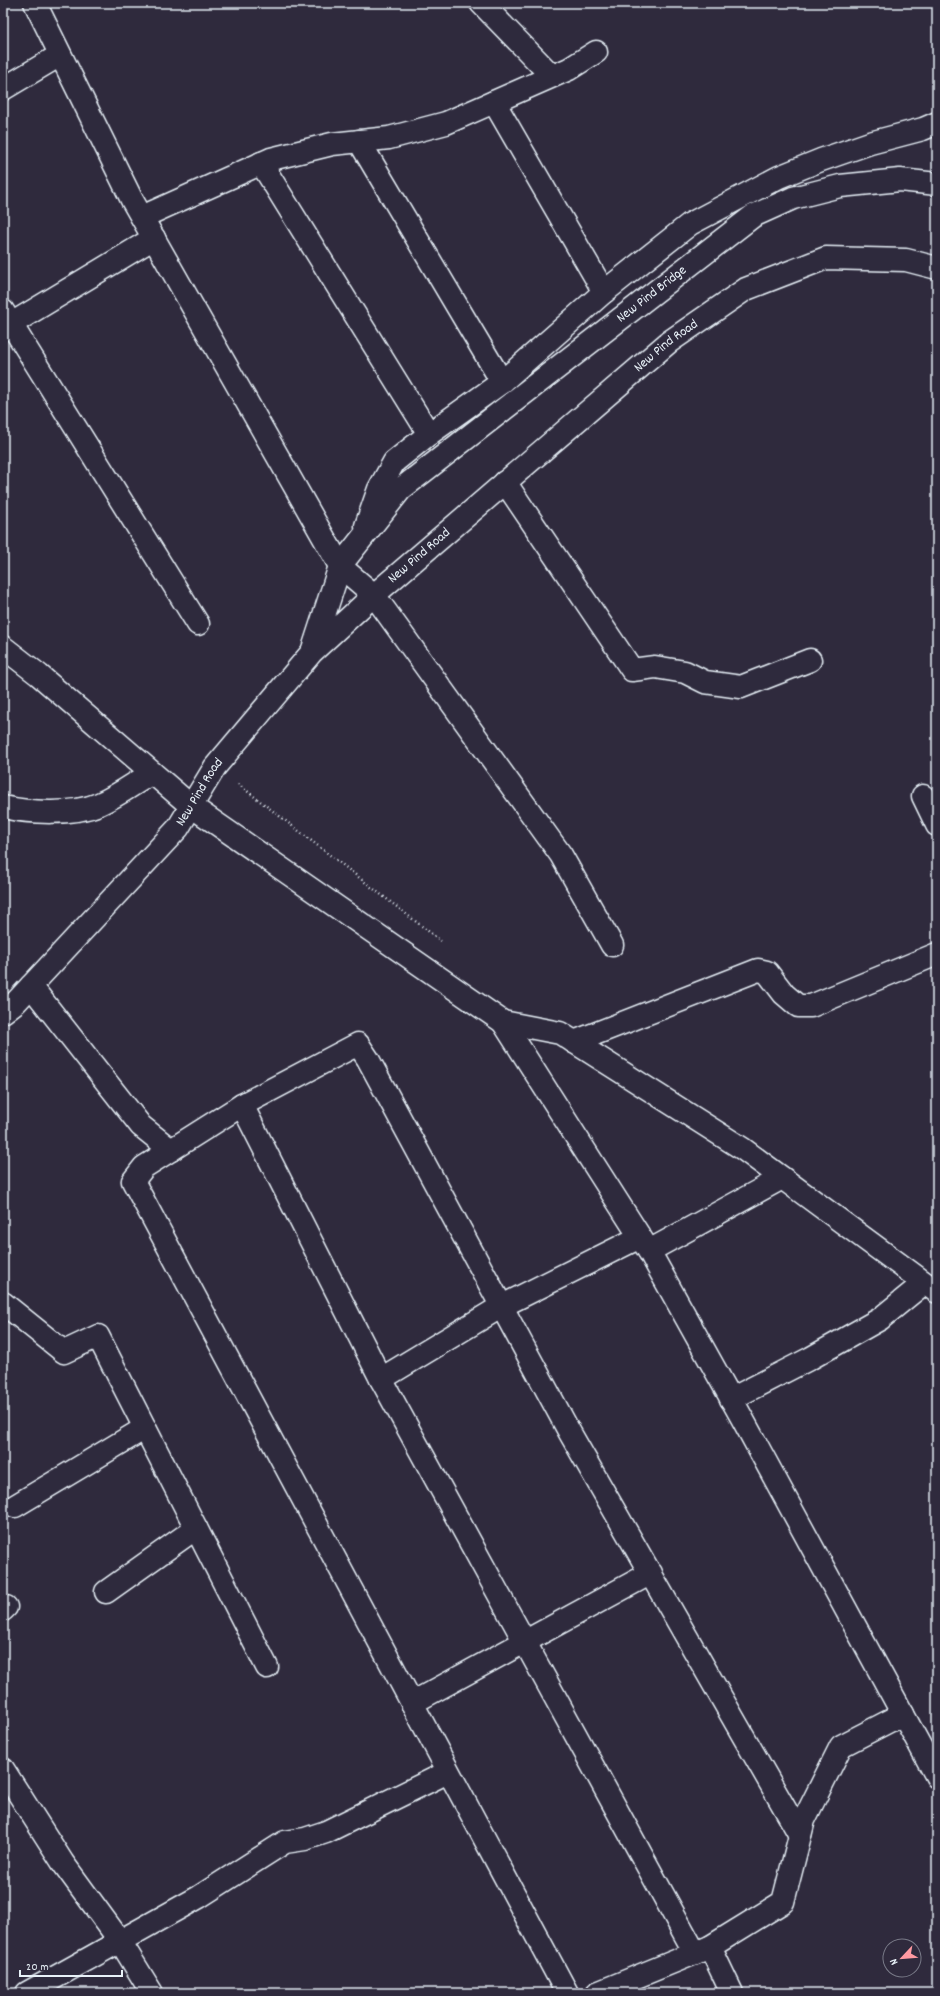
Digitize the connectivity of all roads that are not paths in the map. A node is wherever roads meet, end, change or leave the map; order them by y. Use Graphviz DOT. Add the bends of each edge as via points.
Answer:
graph roads {
  1 [pos="35,3"];
  2 [pos="481,3"];
  3 [pos="596,52"];
  4 [pos="60,54"];
  5 [pos="552,76"];
  6 [pos="3,89"];
  7 [pos="494,102"];
  8 [pos="937,123"];
  9 [pos="359,141"];
  10 [pos="261,163"];
  11 [pos="937,184"];
  12 [pos="142,217"];
  13 [pos="154,238"];
  14 [pos="937,268"];
  15 [pos="604,292"];
  16 [pos="6,321"];
  17 [pos="502,382"];
  18 [pos="429,434"];
  19 [pos="505,482"];
  20 [pos="361,540"];
  21 [pos="340,566"];
  22 [pos="374,595"];
  23 [pos="198,624"];
  24 [pos="3,647"];
  25 [pos="312,652"];
  26 [pos="810,660"];
  27 [pos="152,773"];
  28 [pos="923,796"];
  29 [pos="3,806"];
  30 [pos="191,806"];
  31 [pos="937,825"];
  32 [pos="612,945"];
  33 [pos="937,954"];
  34 [pos="31,986"];
  35 [pos="3,1012"];
  36 [pos="503,1022"];
  37 [pos="574,1042"];
  38 [pos="242,1105"];
  39 [pos="171,1150"];
  40 [pos="782,1178"];
  41 [pos="644,1244"];
  42 [pos="930,1287"];
  43 [pos="3,1303"];
  44 [pos="502,1306"];
  45 [pos="381,1379"];
  46 [pos="731,1399"];
  47 [pos="145,1428"];
  48 [pos="15,1506"];
  49 [pos="196,1528"];
  50 [pos="651,1573"];
  51 [pos="106,1592"];
  52 [pos="524,1642"];
  53 [pos="268,1667"];
  54 [pos="412,1704"];
  55 [pos="903,1714"];
  56 [pos="3,1769"];
  57 [pos="448,1772"];
  58 [pos="937,1777"];
  59 [pos="800,1835"];
  60 [pos="120,1941"];
  61 [pos="702,1950"];
  62 [pos="27,1993"];
  63 [pos="152,1993"];
  64 [pos="567,1993"];
  65 [pos="597,1993"];
  66 [pos="732,1993"];
  1 -- 4 [label="street"];
  2 -- 5 [label="street"];
  3 -- 5 [label="street"];
  4 -- 6 [label="street"];
  4 -- 12 [label="street"];
  5 -- 7 [label="street"];
  7 -- 9 [label="street" via="446,123 389,138"];
  7 -- 15 [label="street"];
  8 -- 15 [label="street" via="870,143 779,177 690,224"];
  9 -- 10 [label="street" via="332,144"];
  9 -- 17 [label="street"];
  10 -- 12 [label="street"];
  10 -- 18 [label="street"];
  11 -- 20 [label="street, New Pind Bridge" via="900,180 840,186 793,198 752,216 402,489"];
  12 -- 13 [label="street"];
  13 -- 16 [label="street"];
  13 -- 21 [label="street"];
  14 -- 19 [label="street, New Pind Road" via="906,260 826,258 746,289 669,342"];
  15 -- 17 [label="street"];
  16 -- 23 [label="street"];
  17 -- 18 [label="street"];
  18 -- 20 [label="street" via="394,462 379,489"];
  19 -- 22 [label="street, New Pind Road"];
  19 -- 26 [label="street" via="632,670 663,668 685,672 705,682 742,687"];
  20 -- 21 [label="street, New Pind Bridge"];
  21 -- 22 [label="street"];
  21 -- 25 [label="street"];
  22 -- 25 [label="street, New Pind Road"];
  22 -- 32 [label="street" via="561,855"];
  24 -- 27 [label="street"];
  25 -- 30 [label="street, New Pind Road" via="215,767"];
  27 -- 29 [label="street" via="100,804 83,809 43,811 18,810"];
  27 -- 30 [label="street"];
  28 -- 31 [label="street"];
  30 -- 34 [label="street, New Pind Road" via="178,828"];
  30 -- 36 [label="street"];
  33 -- 37 [label="street" via="811,1006 798,1006 784,994 767,972 758,970"];
  34 -- 35 [label="street, New Pind Road"];
  34 -- 39 [label="street" via="141,1126"];
  36 -- 37 [label="street" via="560,1033"];
  36 -- 41 [label="street"];
  37 -- 40 [label="street" via="743,1149"];
  38 -- 39 [label="street"];
  38 -- 44 [label="street" via="358,1044"];
  38 -- 45 [label="street"];
  39 -- 54 [label="street" via="144,1167 133,1180"];
  40 -- 41 [label="street"];
  40 -- 42 [label="street"];
  41 -- 44 [label="street"];
  41 -- 46 [label="street"];
  42 -- 46 [label="street" via="811,1358"];
  43 -- 47 [label="street" via="64,1352 98,1336"];
  44 -- 45 [label="street"];
  44 -- 50 [label="street" via="570,1433"];
  45 -- 52 [label="street"];
  46 -- 55 [label="street"];
  47 -- 48 [label="street"];
  47 -- 49 [label="street"];
  49 -- 51 [label="street"];
  49 -- 53 [label="street"];
  50 -- 52 [label="street"];
  50 -- 59 [label="street"];
  52 -- 54 [label="street"];
  52 -- 61 [label="street"];
  54 -- 57 [label="street"];
  55 -- 58 [label="street"];
  55 -- 59 [label="street" via="841,1746 804,1820"];
  56 -- 60 [label="street" via="63,1863"];
  57 -- 60 [label="street" via="326,1832 285,1842 199,1897"];
  57 -- 64 [label="street"];
  59 -- 61 [label="street" via="783,1902"];
  60 -- 62 [label="street"];
  60 -- 63 [label="street"];
  61 -- 65 [label="street"];
  61 -- 66 [label="street"];
}
